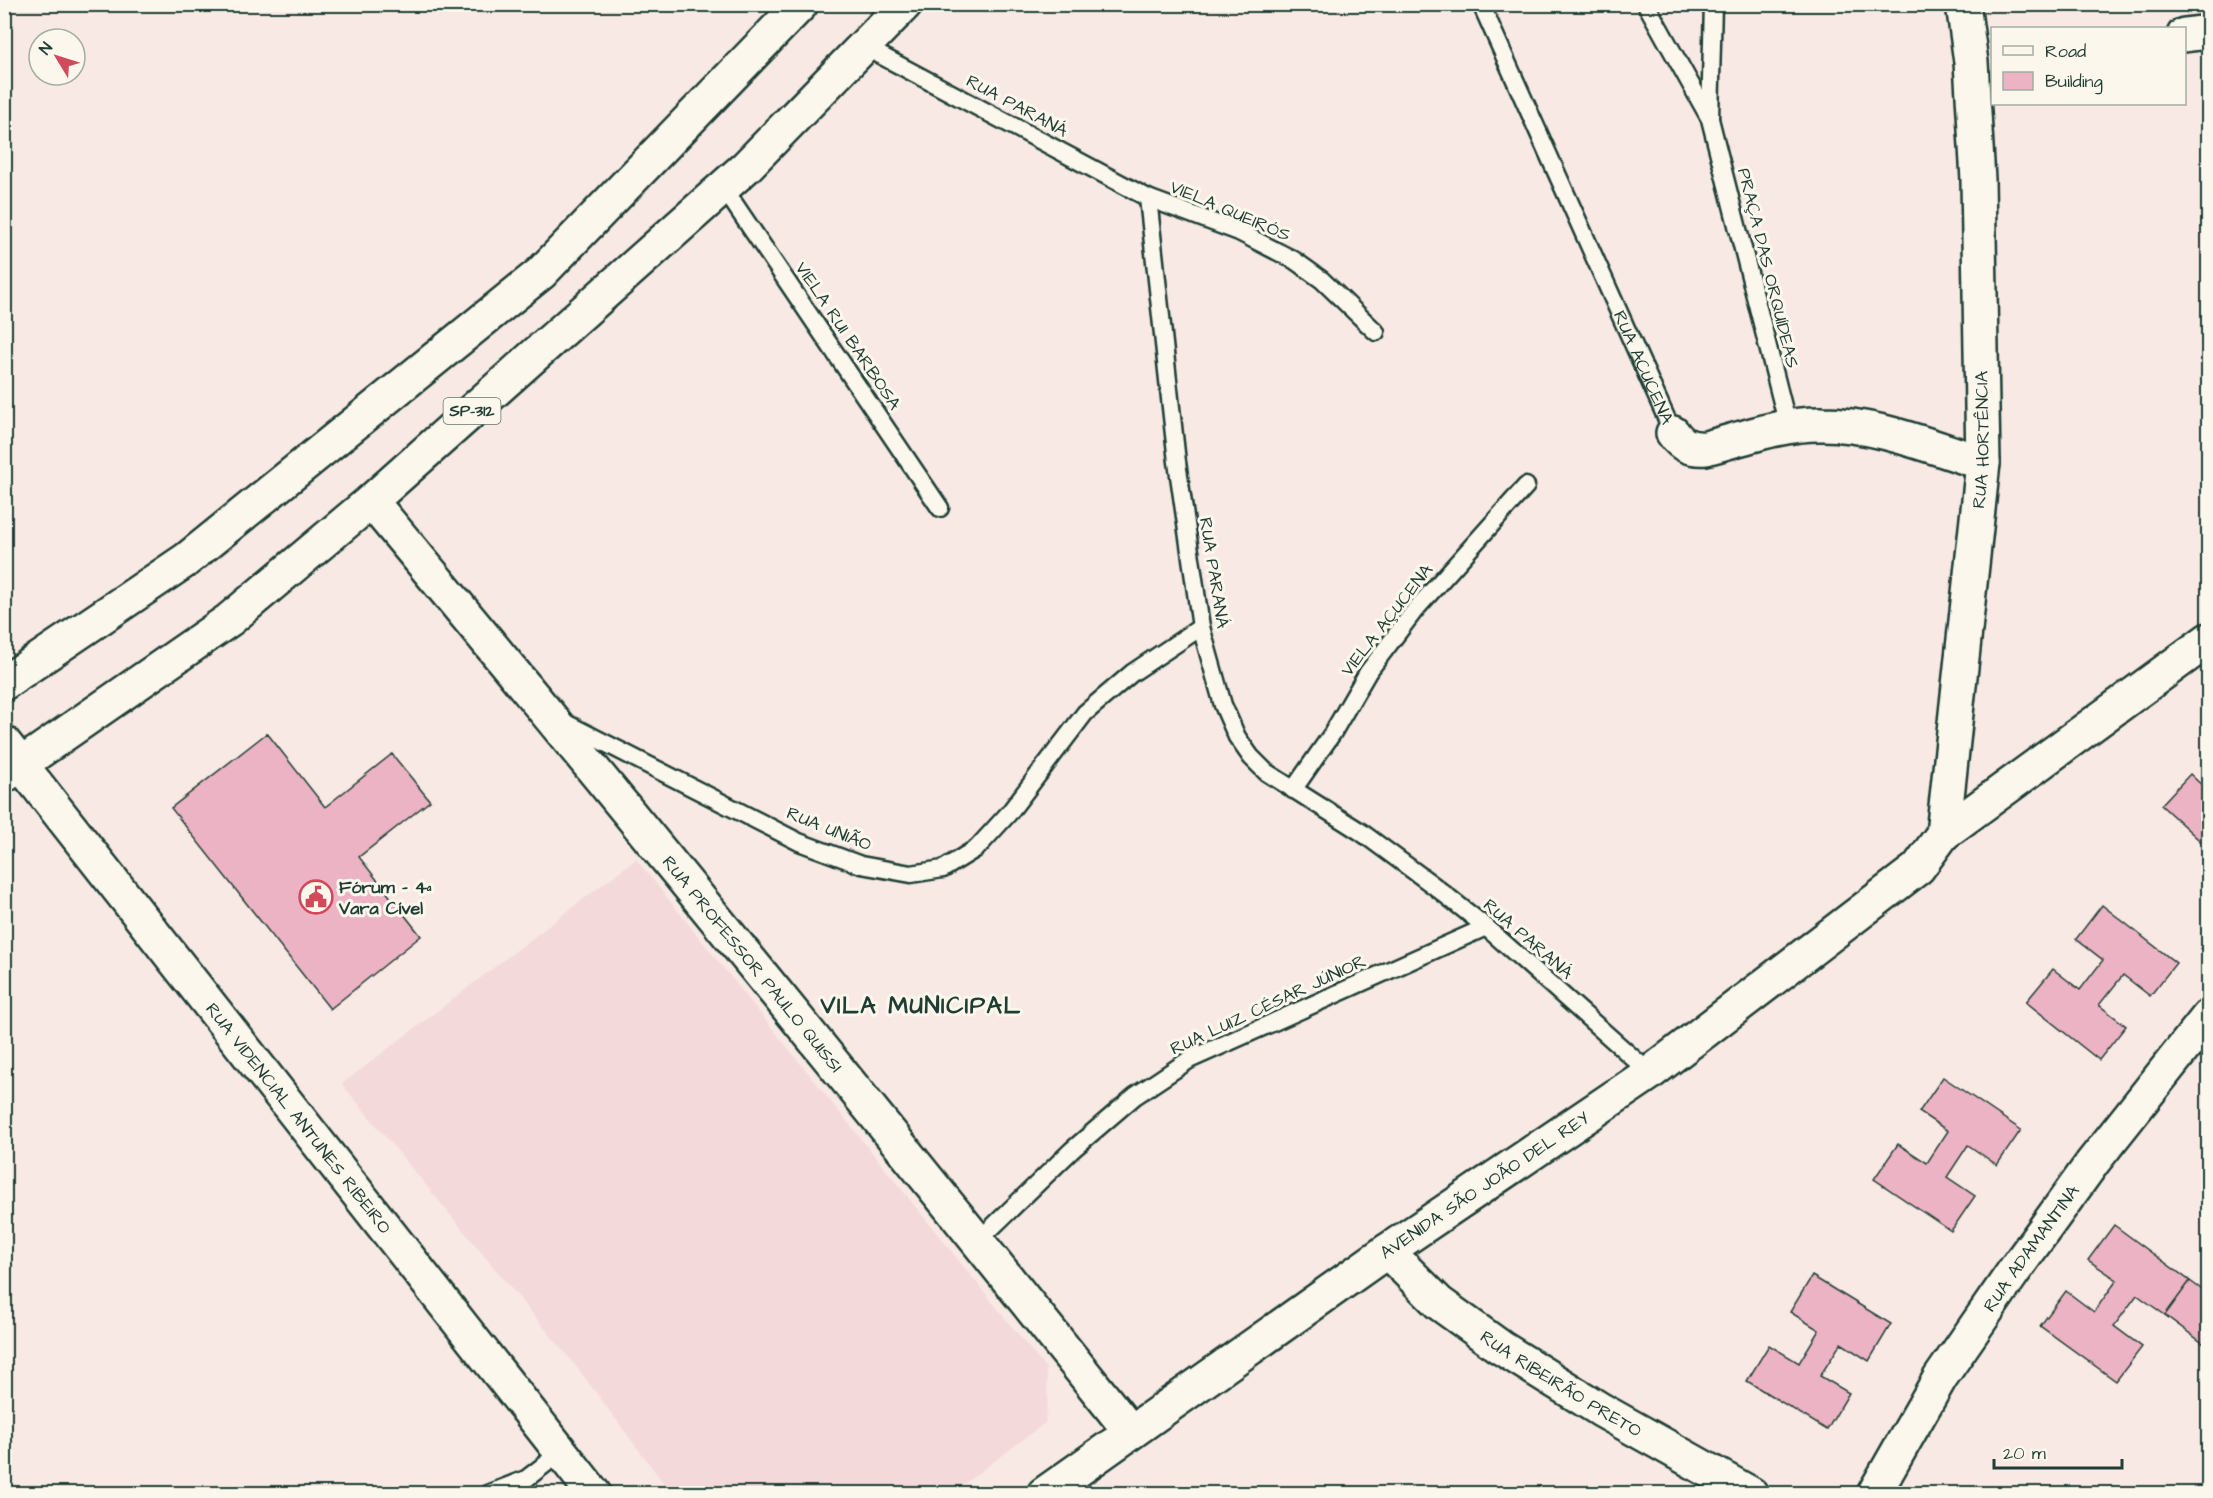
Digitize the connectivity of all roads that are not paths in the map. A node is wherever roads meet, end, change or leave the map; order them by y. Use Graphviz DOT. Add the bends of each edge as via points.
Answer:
graph roads {
  1 [pos="801,4"];
  2 [pos="905,4"];
  3 [pos="1481,4"];
  4 [pos="1646,4"];
  5 [pos="1713,4"];
  6 [pos="1963,4"];
  7 [pos="2208,32"];
  8 [pos="2186,35"];
  9 [pos="865,47"];
  10 [pos="1982,60"];
  11 [pos="1710,119"];
  12 [pos="723,187"];
  13 [pos="1149,198"];
  14 [pos="1376,332"];
  15 [pos="1788,426"];
  16 [pos="1673,433"];
  17 [pos="1983,463"];
  18 [pos="1526,486"];
  19 [pos="371,501"];
  20 [pos="940,508"];
  21 [pos="1201,627"];
  22 [pos="2208,640"];
  23 [pos="4,683"];
  24 [pos="549,714"];
  25 [pos="10,761"];
  26 [pos="1293,790"];
  27 [pos="1943,834"];
  28 [pos="1486,927"];
  29 [pos="2208,1017"];
  30 [pos="1650,1073"];
  31 [pos="978,1241"];
  32 [pos="1387,1251"];
  33 [pos="1130,1431"];
  34 [pos="561,1452"];
  35 [pos="487,1494"];
  36 [pos="594,1494"];
  37 [pos="1044,1494"];
  38 [pos="1751,1494"];
  39 [pos="1874,1494"];
  1 -- 23 [label="street" via="541,273 186,560"];
  2 -- 9 [label="street, SP-312"];
  3 -- 16 [label="lane, RUA AÇUCENA"];
  4 -- 11 [label="lane, PRAÇA DAS ORQUÍDEAS"];
  5 -- 11 [label="lane, PRAÇA DAS ORQUÍDEAS"];
  6 -- 10 [label="street, RUA HORTÊNCIA"];
  7 -- 8 [label="street"];
  9 -- 12 [label="street, SP-312"];
  9 -- 13 [label="lane, RUA PARANÁ"];
  10 -- 17 [label="street, RUA HORTÊNCIA" via="1978,180"];
  11 -- 15 [label="lane, PRAÇA DAS ORQUÍDEAS"];
  12 -- 19 [label="street, SP-312"];
  12 -- 20 [label="lane, VIELA RUI BARBOSA"];
  13 -- 14 [label="lane, VIELA QUEIRÓS" via="1239,232 1294,260 1322,280"];
  13 -- 21 [label="lane, RUA PARANÁ" via="1177,462"];
  15 -- 16 [label="street, RUA AÇUCENA" via="1694,449"];
  15 -- 17 [label="street, RUA AÇUCENA" via="1823,423 1856,428 1898,436"];
  17 -- 27 [label="street, RUA HORTÊNCIA"];
  18 -- 26 [label="lane, VIELA AÇUCENA" via="1415,610 1368,672 1332,735"];
  19 -- 24 [label="street, RUA PROFESSOR PAULO QUISSI"];
  19 -- 25 [label="street, SP-312" via="229,620"];
  21 -- 24 [label="lane, RUA UNIÃO" via="1132,674 1085,713 1009,813 977,848 943,868 911,874 861,865 799,842"];
  21 -- 26 [label="lane, RUA PARANÁ" via="1223,705 1237,738 1266,772"];
  22 -- 27 [label="street"];
  24 -- 31 [label="street, RUA PROFESSOR PAULO QUISSI"];
  25 -- 34 [label="street, RUA VIDENCIAL ANTUNES RIBEIRO"];
  26 -- 28 [label="lane, RUA PARANÁ" via="1361,832"];
  27 -- 30 [label="street, AVENIDA SÃO JOÃO DEL REY" via="1918,868"];
  28 -- 30 [label="lane, RUA PARANÁ"];
  28 -- 31 [label="lane, RUA LUIZ CÉSAR JÚNIOR" via="1190,1059 1135,1096 1072,1150"];
  29 -- 39 [label="street, RUA ADAMANTINA" via="2093,1162 2014,1271 1940,1378"];
  30 -- 32 [label="street, AVENIDA SÃO JOÃO DEL REY"];
  31 -- 33 [label="street, RUA PROFESSOR PAULO QUISSI"];
  32 -- 33 [label="street, AVENIDA SÃO JOÃO DEL REY"];
  32 -- 38 [label="street, RUA RIBEIRÃO PRETO" via="1439,1303 1500,1347 1601,1410"];
  33 -- 37 [label="street, AVENIDA SÃO JOÃO DEL REY"];
  34 -- 35 [label="lane" via="526,1479"];
  34 -- 36 [label="street, RUA VIDENCIAL ANTUNES RIBEIRO"];
}
